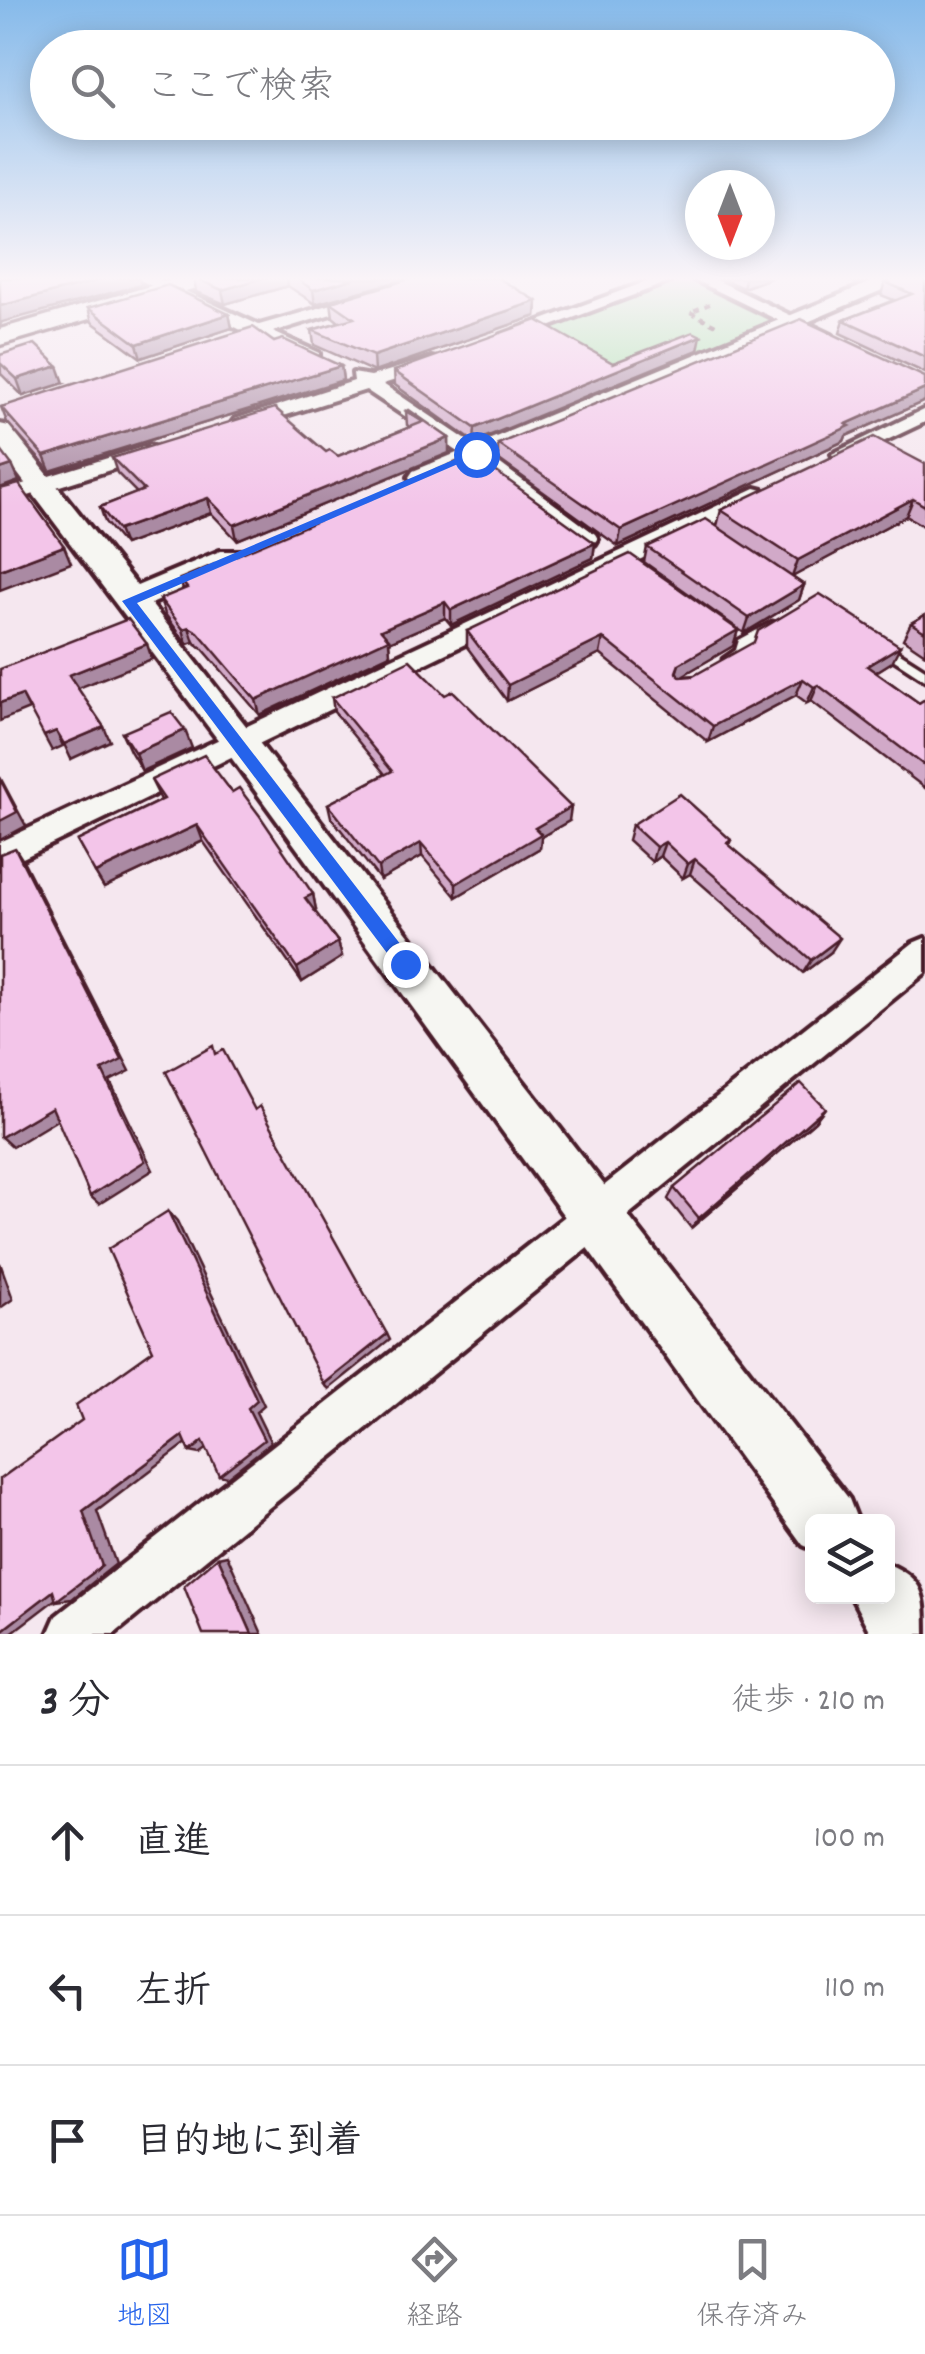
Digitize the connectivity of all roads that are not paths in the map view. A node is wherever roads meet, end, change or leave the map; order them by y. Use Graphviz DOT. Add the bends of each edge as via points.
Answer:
graph roads {
  1 [pos="298,354"];
  2 [pos="711,354"];
  3 [pos="444,358"];
  4 [pos="373,383"];
  5 [pos="925,416"];
  6 [pos="226,428"];
  7 [pos="0,432"];
  8 [pos="170,445"];
  9 [pos="476,454"];
  10 [pos="820,465"];
  11 [pos="403,486"];
  12 [pos="768,489"];
  13 [pos="20,491"];
  14 [pos="257,547"];
  15 [pos="626,562"];
  16 [pos="129,601"];
  17 [pos="786,618"];
  18 [pos="862,632"];
  19 [pos="729,633"];
  20 [pos="744,644"];
  21 [pos="712,669"];
  22 [pos="925,674"];
  23 [pos="238,739"];
  24 [pos="0,856"];
  25 [pos="925,953"];
  26 [pos="592,1216"];
  27 [pos="820,1514"];
  28 [pos="890,1604"];
  29 [pos="74,1634"];
  30 [pos="912,1634"];
  1 -- 4 [label="street"];
  2 -- 9 [label="street"];
  3 -- 4 [label="street"];
  4 -- 6 [label="street"];
  4 -- 9 [label="street"];
  5 -- 10 [label="street"];
  7 -- 13 [label="street"];
  8 -- 13 [label="street"];
  9 -- 11 [label="street"];
  9 -- 15 [label="street"];
  12 -- 15 [label="street"];
  13 -- 16 [label="street"];
  14 -- 16 [label="street"];
  15 -- 23 [label="street"];
  16 -- 23 [label="street"];
  17 -- 20 [label="lane"];
  18 -- 22 [label="lane"];
  19 -- 20 [label="lane"];
  20 -- 21 [label="lane" via="742,652"];
  23 -- 24 [label="street"];
  23 -- 26 [label="street"];
  25 -- 26 [label="street"];
  26 -- 27 [label="street"];
  26 -- 29 [label="street"];
  28 -- 30 [label="street"];
}
